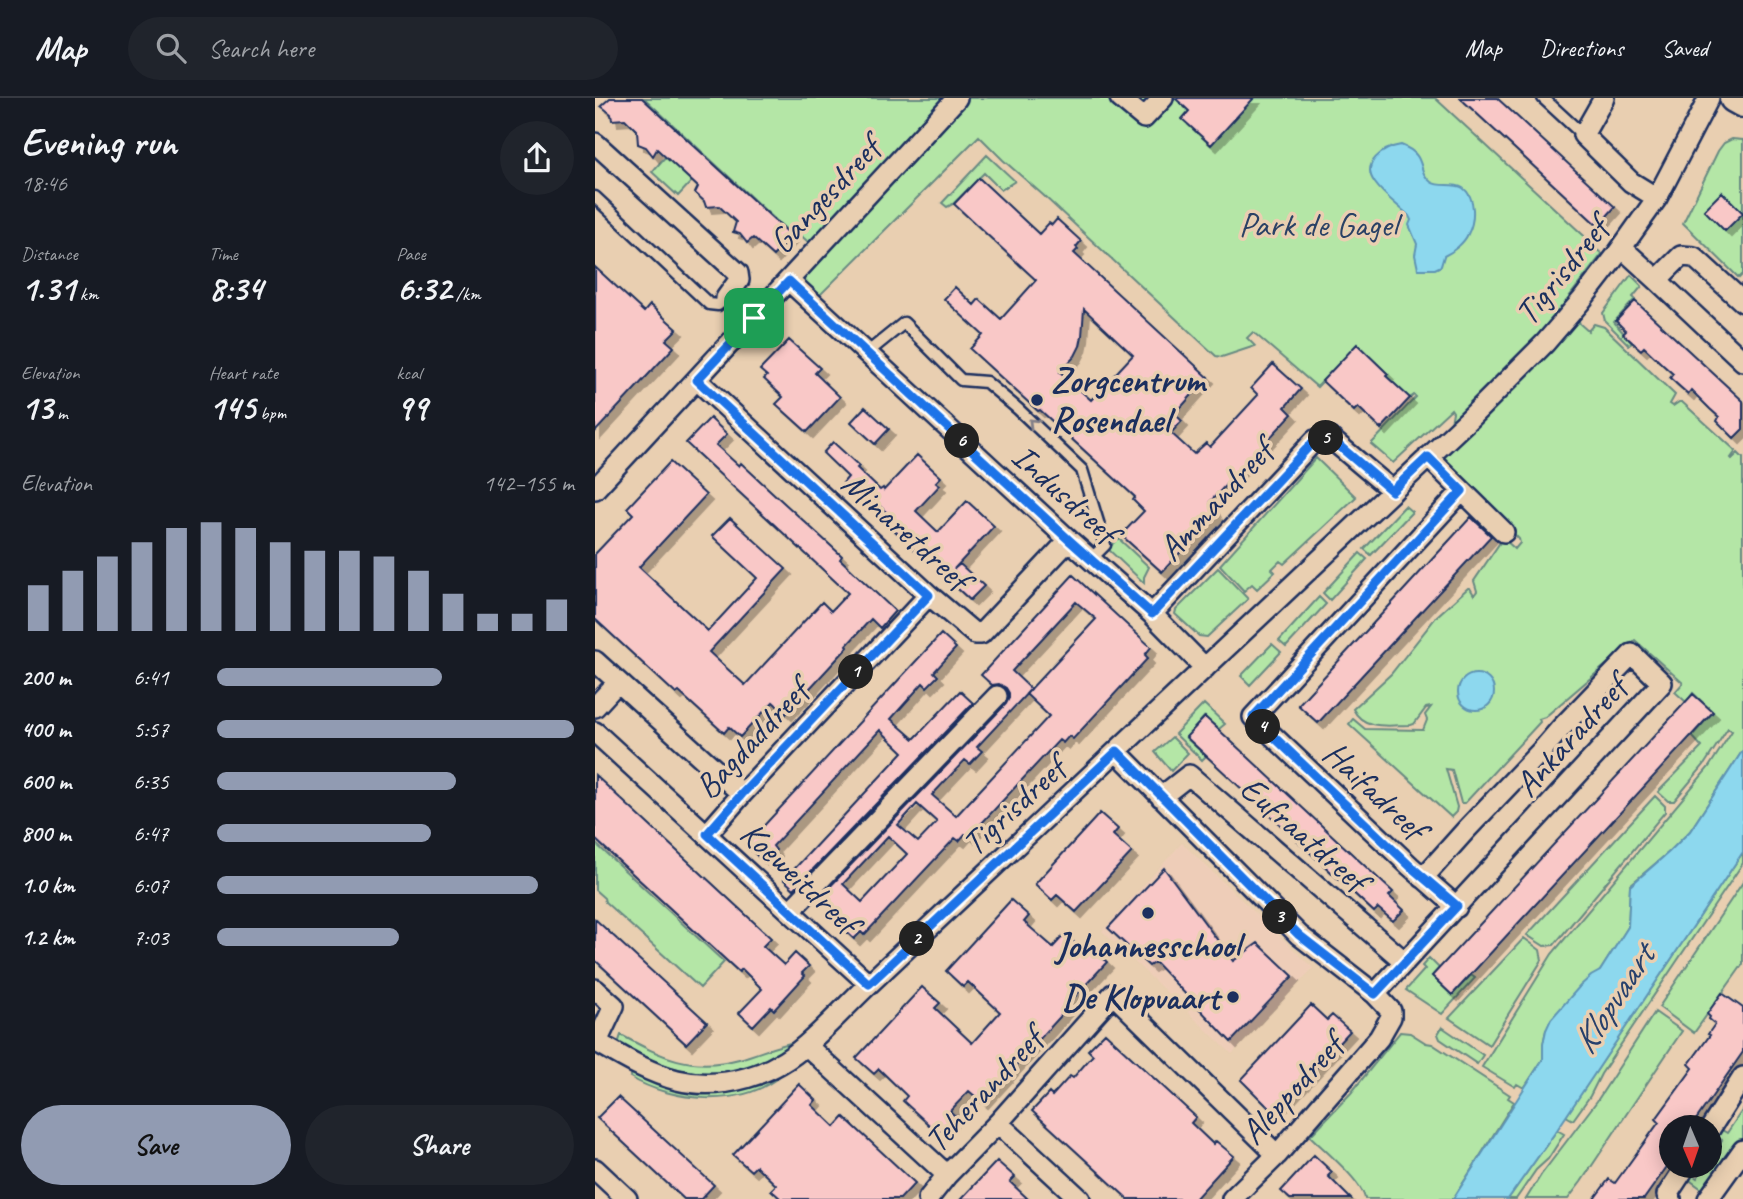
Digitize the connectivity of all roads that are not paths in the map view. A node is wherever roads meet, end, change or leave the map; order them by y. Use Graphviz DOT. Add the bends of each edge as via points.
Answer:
graph roads {
  1 [pos="957,98"];
  2 [pos="1120,98"];
  3 [pos="1163,98"];
  4 [pos="1543,98"];
  5 [pos="1604,98"];
  6 [pos="1709,98"];
  7 [pos="1734,98"];
  8 [pos="1743,103"];
  9 [pos="1583,135"];
  10 [pos="595,143"];
  11 [pos="595,197"];
  12 [pos="1657,198"];
  13 [pos="1622,248"];
  14 [pos="1657,280"];
  15 [pos="789,281"];
  16 [pos="726,298"];
  17 [pos="1743,302"];
  18 [pos="754,318"];
  19 [pos="867,353"];
  20 [pos="1743,361"];
  21 [pos="697,380"];
  22 [pos="1428,457"];
  23 [pos="595,489"];
  24 [pos="1392,491"];
  25 [pos="1462,491"];
  26 [pos="1504,532"];
  27 [pos="1069,540"];
  28 [pos="1091,559"];
  29 [pos="929,595"];
  30 [pos="1152,614"];
  31 [pos="595,661"];
  32 [pos="1205,668"];
  33 [pos="618,682"];
  34 [pos="997,696"];
  35 [pos="595,707"];
  36 [pos="595,732"];
  37 [pos="1117,751"];
  38 [pos="742,794"];
  39 [pos="1161,797"];
  40 [pos="707,834"];
  41 [pos="1423,878"];
  42 [pos="1457,906"];
  43 [pos="790,911"];
  44 [pos="1405,962"];
  45 [pos="869,984"];
  46 [pos="595,989"];
  47 [pos="1375,994"];
  48 [pos="1391,1017"];
  49 [pos="596,1041"];
  50 [pos="806,1045"];
  51 [pos="1743,1077"];
  52 [pos="1719,1115"];
  53 [pos="997,1123"];
  54 [pos="1743,1150"];
  55 [pos="1277,1155"];
  56 [pos="595,1169"];
  57 [pos="947,1175"];
  58 [pos="1678,1178"];
  59 [pos="627,1199"];
  60 [pos="928,1199"];
  61 [pos="1080,1199"];
  62 [pos="1232,1199"];
  63 [pos="1671,1199"];
  64 [pos="1708,1199"];
  1 -- 15 [label="street, Gangesdreef"];
  2 -- 3 [label="street" via="1144,118"];
  4 -- 9 [label="lane"];
  5 -- 9 [label="street"];
  6 -- 12 [label="street, Tigrisdreef"];
  7 -- 8 [label="street"];
  9 -- 12 [label="street" via="1631,182"];
  10 -- 16 [label="street" via="738,273 739,280"];
  11 -- 16 [label="lane" via="709,304 718,305"];
  12 -- 13 [label="street, Tigrisdreef"];
  13 -- 14 [label="street"];
  13 -- 22 [label="street, Tigrisdreef" via="1545,343"];
  14 -- 17 [label="street" via="1681,256 1694,257"];
  14 -- 20 [label="street"];
  15 -- 18 [label="street, Gangesdreef"];
  15 -- 19 [label="street, Indusdreef"];
  16 -- 18 [label="street" via="741,302"];
  18 -- 21 [label="street, Gangesdreef"];
  19 -- 27 [label="street, Indusdreef"];
  28 -- 19 [label="lane, one-way" via="1105,545 1082,470 1018,409 986,382 961,380 904,323"];
  21 -- 23 [label="street, Gangesdreef"];
  21 -- 29 [label="street, Minaretdreef"];
  22 -- 24 [label="street, Tigrisdreef"];
  22 -- 25 [label="street"];
  24 -- 30 [label="street, Ammandreef" via="1330,438 1315,440"];
  24 -- 32 [label="street, Tigrisdreef"];
  25 -- 26 [label="street"];
  25 -- 41 [label="street, Haifadreef" via="1253,717"];
  27 -- 28 [label="street, Indusdreef"];
  27 -- 29 [label="street, Minaretdreef" via="981,634 975,634"];
  28 -- 30 [label="street, Indusdreef"];
  29 -- 38 [label="street, Bagdaddreef"];
  30 -- 32 [label="street, Indusdreef"];
  31 -- 33 [label="street, Koeweitdreef"];
  32 -- 37 [label="street, Tigrisdreef"];
  33 -- 35 [label="street"];
  33 -- 38 [label="street, Koeweitdreef"];
  34 -- 43 [label="street"];
  36 -- 40 [label="street, Koeweitdreef"];
  37 -- 39 [label="street, Eufraatdreef"];
  37 -- 45 [label="street, Tigrisdreef"];
  38 -- 40 [label="street, Bagdaddreef"];
  39 -- 44 [label="street, Eufraatdreef" via="1189,775"];
  39 -- 47 [label="street, Eufraatdreef" via="1299,935"];
  40 -- 43 [label="street, Koeweitdreef"];
  41 -- 42 [label="street, Haifadreef"];
  41 -- 42 [label="street, Ankaradreef" via="1632,654 1662,683"];
  42 -- 44 [label="street, Ankaradreef"];
  43 -- 45 [label="street, Koeweitdreef"];
  44 -- 47 [label="street, Ankaradreef"];
  45 -- 50 [label="street, Tigrisdreef"];
  46 -- 49 [label="street, Tigrisdreef" via="614,1006"];
  47 -- 48 [label="street, Eufraatdreef"];
  48 -- 55 [label="street, Aleppodreef" via="1379,1038"];
  49 -- 50 [label="street, Tigrisdreef" via="664,1076 704,1083 754,1075"];
  50 -- 57 [label="street"];
  51 -- 52 [label="street"];
  53 -- 55 [label="street, Teherandreef" via="1113,994"];
  53 -- 57 [label="street, Teherandreef"];
  53 -- 61 [label="street"];
  54 -- 64 [label="street"];
  55 -- 62 [label="street, Aleppodreef"];
  56 -- 59 [label="street"];
  57 -- 60 [label="street, Teherandreef"];
  58 -- 63 [label="street" via="1667,1195"];
}
